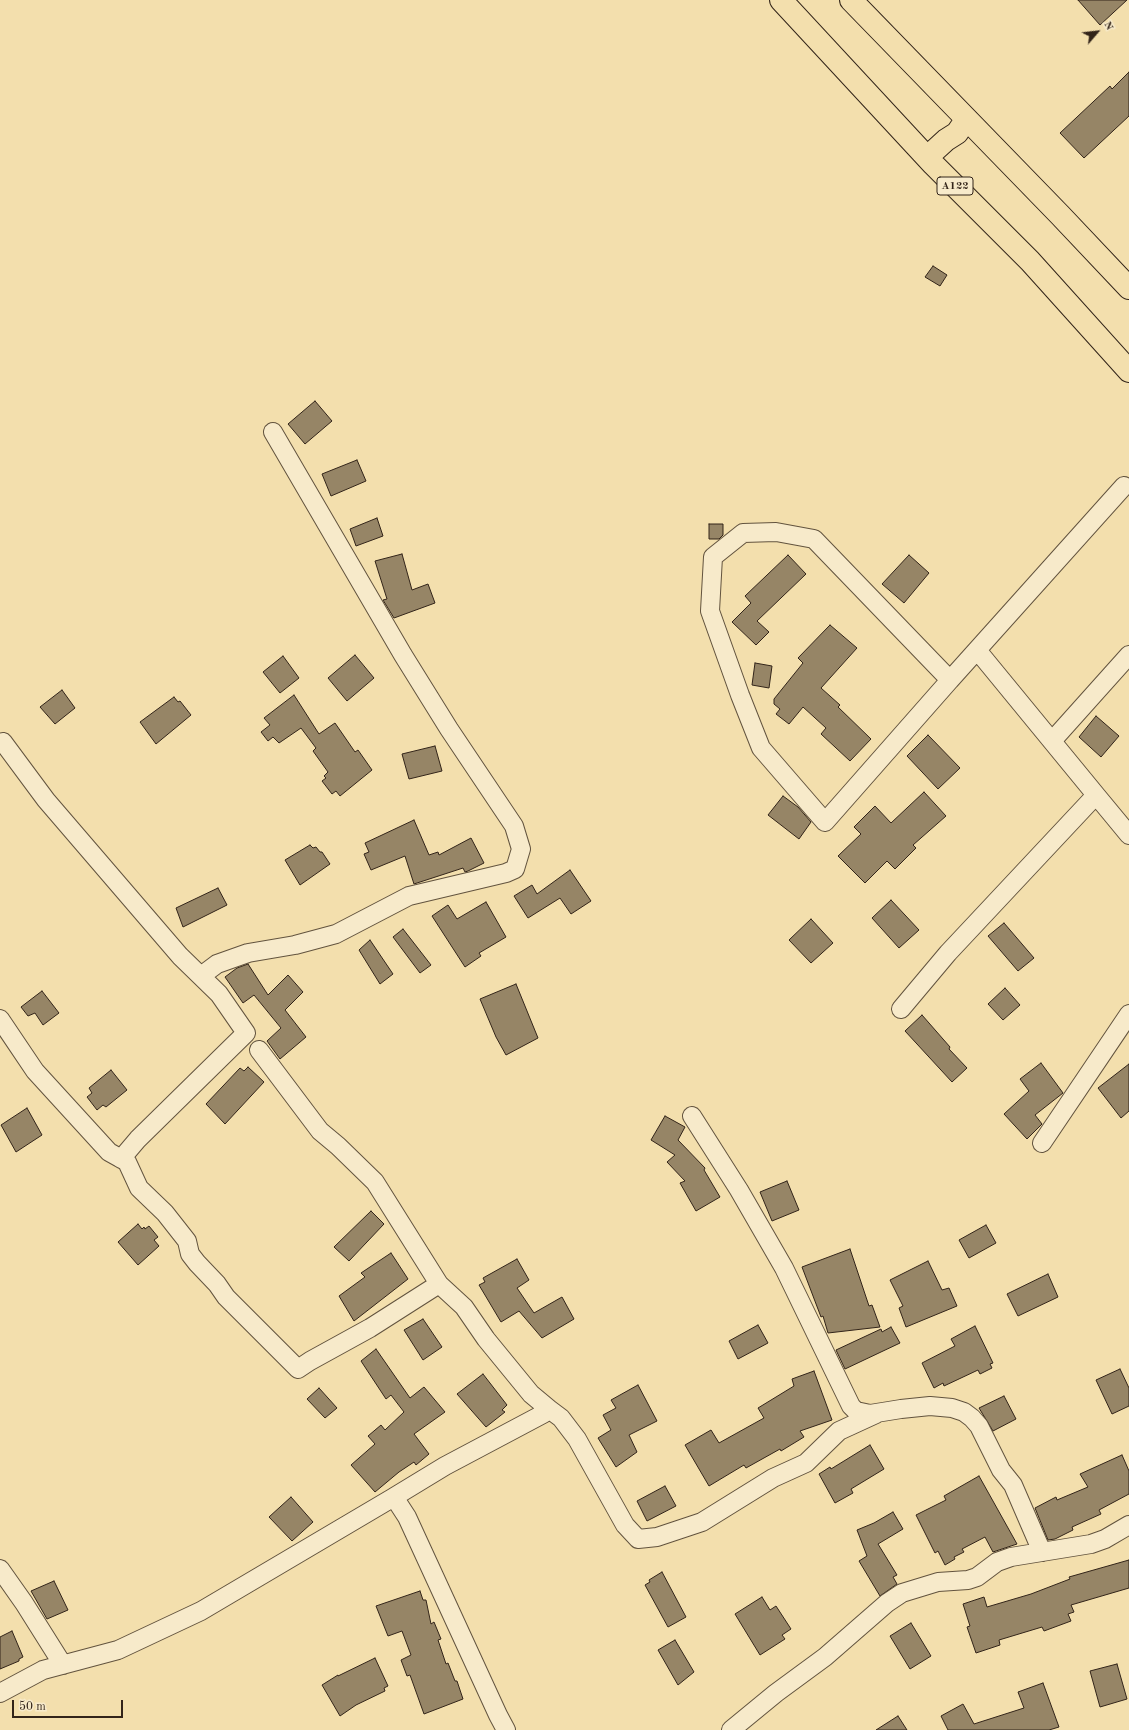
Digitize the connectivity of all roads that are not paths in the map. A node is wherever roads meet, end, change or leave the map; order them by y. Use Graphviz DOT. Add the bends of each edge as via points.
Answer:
graph roads {
  1 [pos="781,0"];
  2 [pos="851,0"];
  3 [pos="966,120"];
  4 [pos="933,164"];
  5 [pos="1129,288"];
  6 [pos="1129,371"];
  7 [pos="273,432"];
  8 [pos="1127,485"];
  9 [pos="977,650"];
  10 [pos="1129,655"];
  11 [pos="950,680"];
  12 [pos="1052,741"];
  13 [pos="3,742"];
  14 [pos="1096,795"];
  15 [pos="1129,835"];
  16 [pos="201,976"];
  17 [pos="901,1009"];
  18 [pos="1129,1014"];
  19 [pos="0,1019"];
  20 [pos="259,1050"];
  21 [pos="692,1116"];
  22 [pos="1042,1143"];
  23 [pos="121,1159"];
  24 [pos="439,1284"];
  25 [pos="549,1409"];
  26 [pos="881,1412"];
  27 [pos="394,1497"];
  28 [pos="1129,1524"];
  29 [pos="1042,1552"];
  30 [pos="0,1569"];
  31 [pos="63,1665"];
  32 [pos="0,1693"];
  33 [pos="506,1730"];
  34 [pos="731,1730"];
  1 -- 4 [label="highway, A122"];
  2 -- 3 [label="highway"];
  3 -- 4 [label="highway" via="957,133 934,150 929,159"];
  3 -- 5 [label="highway"];
  4 -- 6 [label="highway, A122" via="1030,261"];
  7 -- 16 [label="street" via="403,656 514,826 521,849 515,869 506,873 409,896 336,934 296,945 248,953 217,964"];
  8 -- 9 [label="street"];
  9 -- 11 [label="street"];
  9 -- 12 [label="street"];
  10 -- 12 [label="street"];
  11 -- 11 [label="street" via="814,539 776,532 743,533 713,557 710,611 761,748 825,822"];
  12 -- 14 [label="street"];
  13 -- 16 [label="street" via="46,800 180,956"];
  14 -- 15 [label="street"];
  14 -- 17 [label="street" via="948,953"];
  16 -- 23 [label="street" via="219,994 246,1032"];
  18 -- 22 [label="street"];
  19 -- 23 [label="street" via="35,1071 108,1152"];
  20 -- 24 [label="street" via="320,1131 375,1182"];
  21 -- 26 [label="street" via="784,1268 851,1406 861,1413"];
  23 -- 24 [label="street" via="127,1162 139,1188 165,1213 187,1241 190,1254 197,1263 226,1297 298,1370"];
  24 -- 25 [label="street" via="464,1307 486,1339 531,1394"];
  25 -- 26 [label="street" via="561,1418 577,1439 625,1525 638,1539 657,1537 702,1522 773,1478 806,1463 839,1431"];
  25 -- 27 [label="street"];
  26 -- 29 [label="street" via="930,1406 952,1408 972,1418 1013,1485"];
  27 -- 31 [label="street" via="201,1611 118,1650"];
  27 -- 33 [label="street" via="407,1517"];
  28 -- 29 [label="street" via="1105,1539 1091,1544"];
  29 -- 34 [label="street" via="997,1562 977,1577 968,1580 938,1582 902,1593"];
  30 -- 31 [label="street"];
  31 -- 32 [label="street" via="43,1670"];
}
